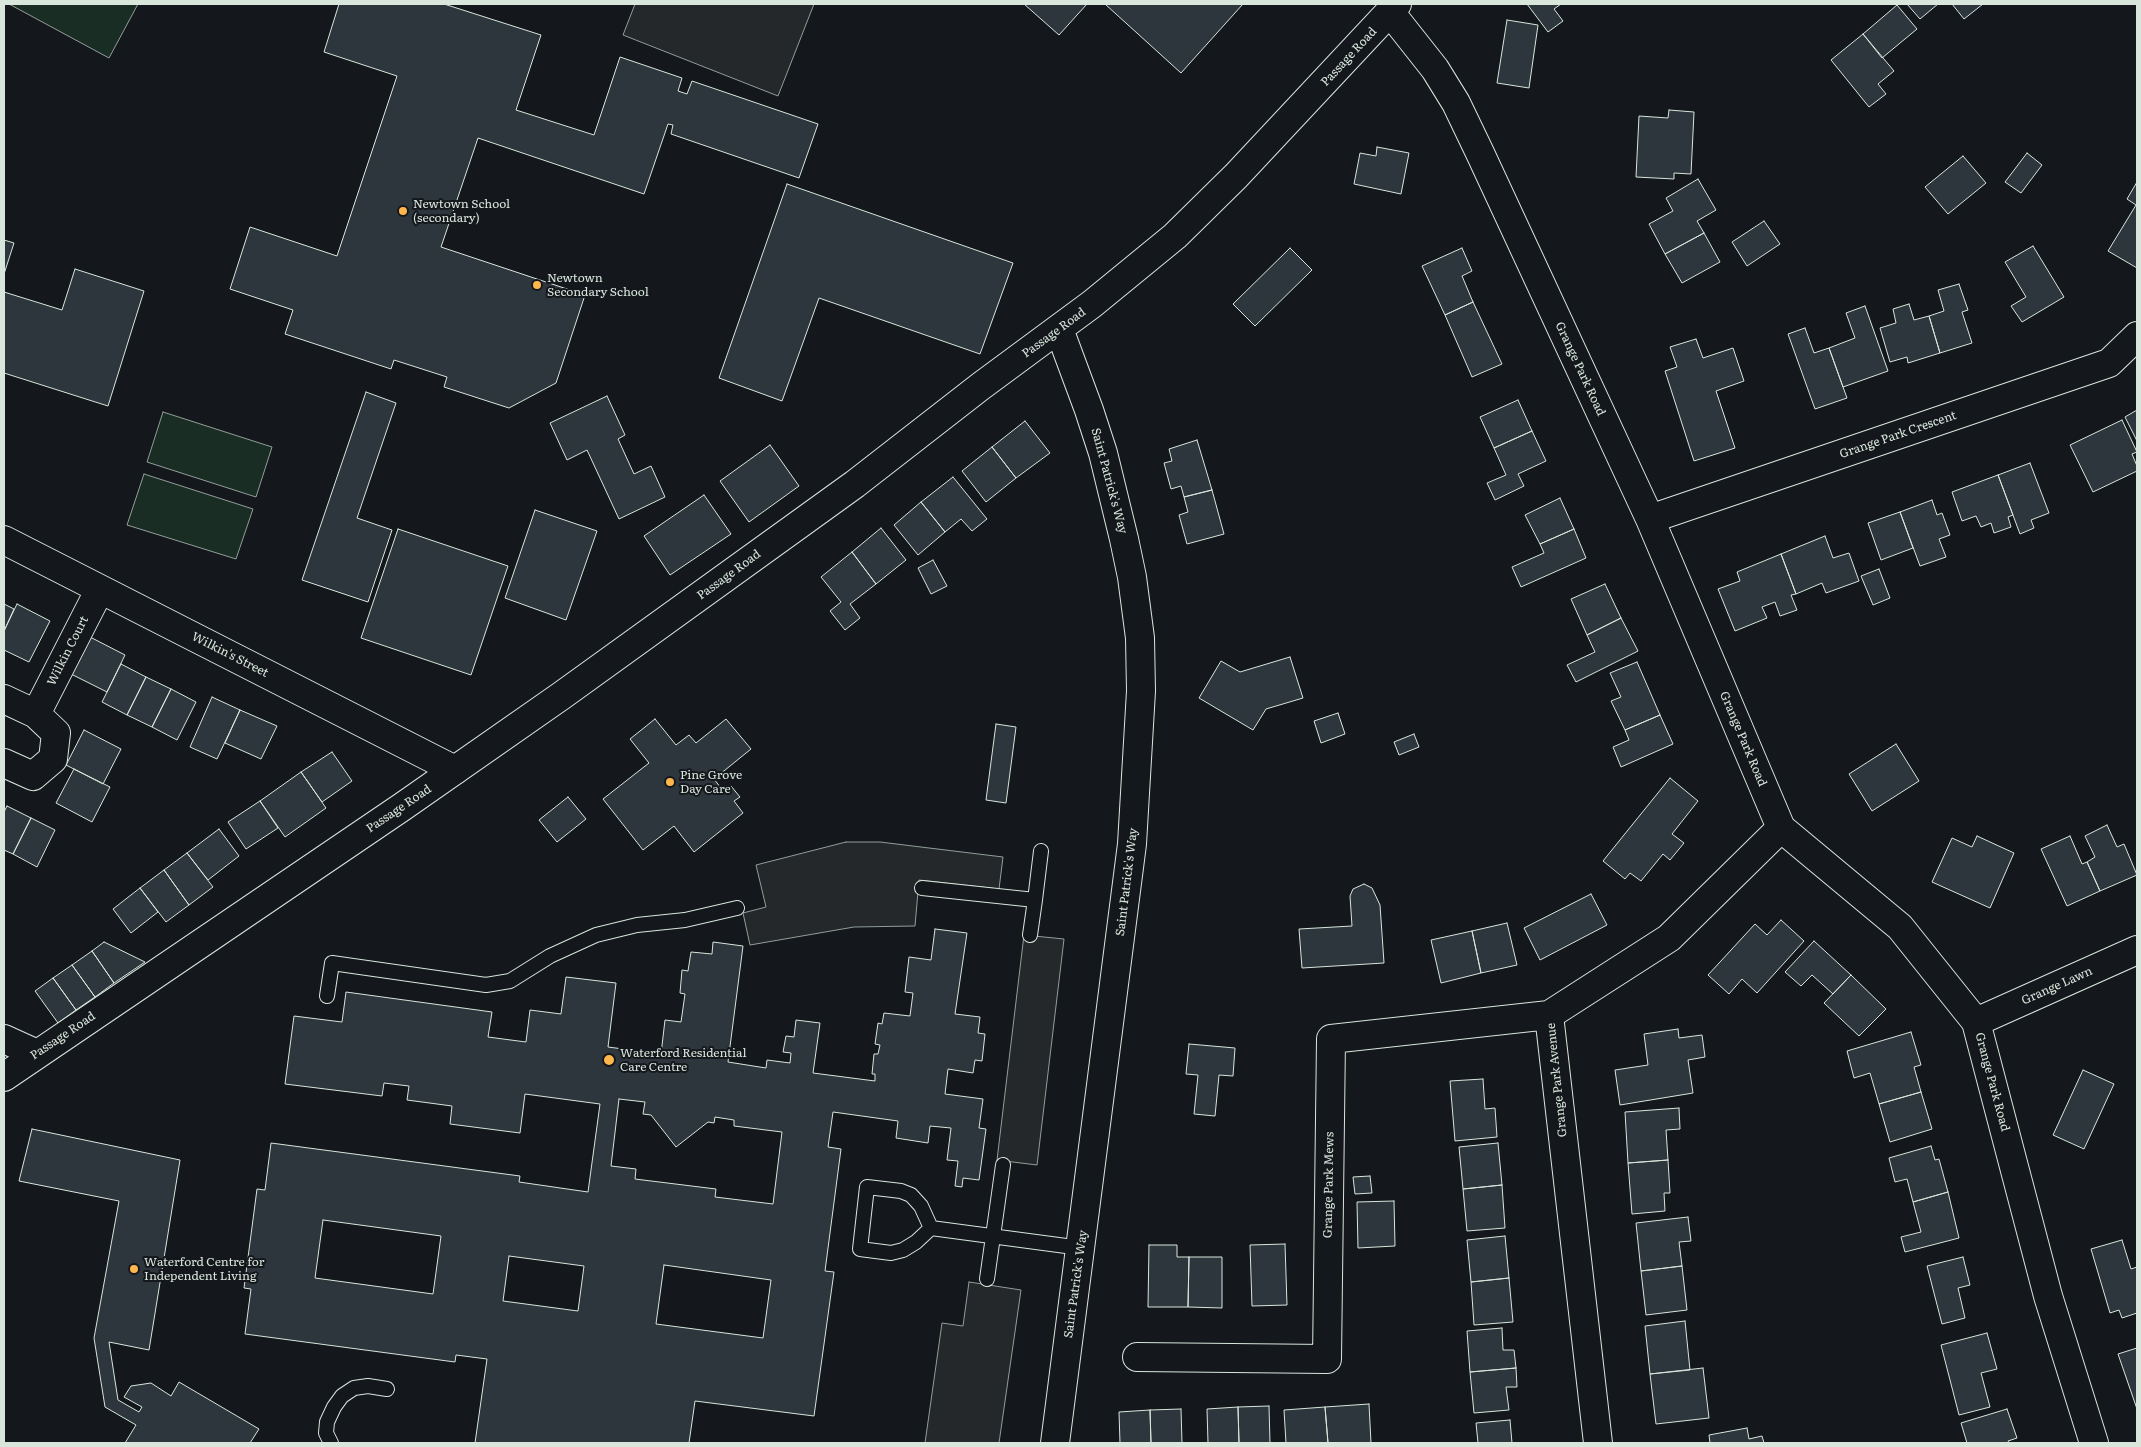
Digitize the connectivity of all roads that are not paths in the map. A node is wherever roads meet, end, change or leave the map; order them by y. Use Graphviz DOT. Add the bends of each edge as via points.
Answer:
graph roads {
  1 [pos="1394,8"];
  2 [pos="1059,329"];
  3 [pos="2137,336"];
  4 [pos="1650,520"];
  5 [pos="4,540"];
  6 [pos="100,589"];
  7 [pos="4,699"];
  8 [pos="36,714"];
  9 [pos="4,763"];
  10 [pos="455,770"];
  11 [pos="1781,828"];
  12 [pos="1041,851"];
  13 [pos="922,888"];
  14 [pos="1035,900"];
  15 [pos="737,908"];
  16 [pos="1030,935"];
  17 [pos="2137,950"];
  18 [pos="327,996"];
  19 [pos="1549,1015"];
  20 [pos="1976,1022"];
  21 [pos="4,1039"];
  22 [pos="37,1054"];
  23 [pos="4,1077"];
  24 [pos="1002,1165"];
  25 [pos="931,1228"];
  26 [pos="993,1236"];
  27 [pos="1081,1248"];
  28 [pos="987,1279"];
  29 [pos="1137,1357"];
  30 [pos="387,1389"];
  31 [pos="331,1443"];
  32 [pos="1055,1443"];
  33 [pos="1598,1443"];
  34 [pos="2094,1443"];
  1 -- 2 [label="street, Passage Road" via="1267,145 1175,236"];
  1 -- 4 [label="street, Grange Park Road" via="1456,103"];
  2 -- 10 [label="street, Passage Road" via="847,490"];
  2 -- 27 [label="street, Saint Patrick's Way" via="1097,436 1124,539 1137,616 1141,672 1140,741 1132,844"];
  3 -- 4 [label="street, Grange Park Crescent" via="2109,363"];
  4 -- 11 [label="street, Grange Park Road"];
  5 -- 6 [label="street, Wilkin's Street"];
  6 -- 8 [label="street, Wilkin Court"];
  6 -- 10 [label="street, Wilkin's Street"];
  7 -- 8 [label="street"];
  8 -- 9 [label="street" via="56,733 53,759 33,776"];
  10 -- 22 [label="street, Passage Road"];
  11 -- 19 [label="street, Grange Park Avenue" via="1669,938"];
  11 -- 20 [label="street, Grange Park Road" via="1900,927"];
  12 -- 14 [label="lane"];
  13 -- 14 [label="lane"];
  14 -- 16 [label="lane"];
  15 -- 18 [label="lane" via="596,935 550,956 510,981 486,985 332,963"];
  17 -- 20 [label="street, Grange Lawn"];
  19 -- 29 [label="street, Grange Park Mews" via="1331,1040 1328,1359"];
  19 -- 33 [label="street, Grange Park Avenue"];
  20 -- 34 [label="street, Grange Park Road" via="2048,1296"];
  21 -- 22 [label="street"];
  22 -- 23 [label="street, Passage Road"];
  24 -- 26 [label="lane"];
  25 -- 25 [label="lane" via="921,1206 911,1195 867,1187 860,1249 892,1253 903,1250"];
  25 -- 26 [label="lane"];
  26 -- 27 [label="lane"];
  26 -- 28 [label="lane"];
  27 -- 32 [label="street, Saint Patrick's Way"];
  30 -- 31 [label="lane" via="354,1388 342,1396 327,1422 326,1433"];
}
